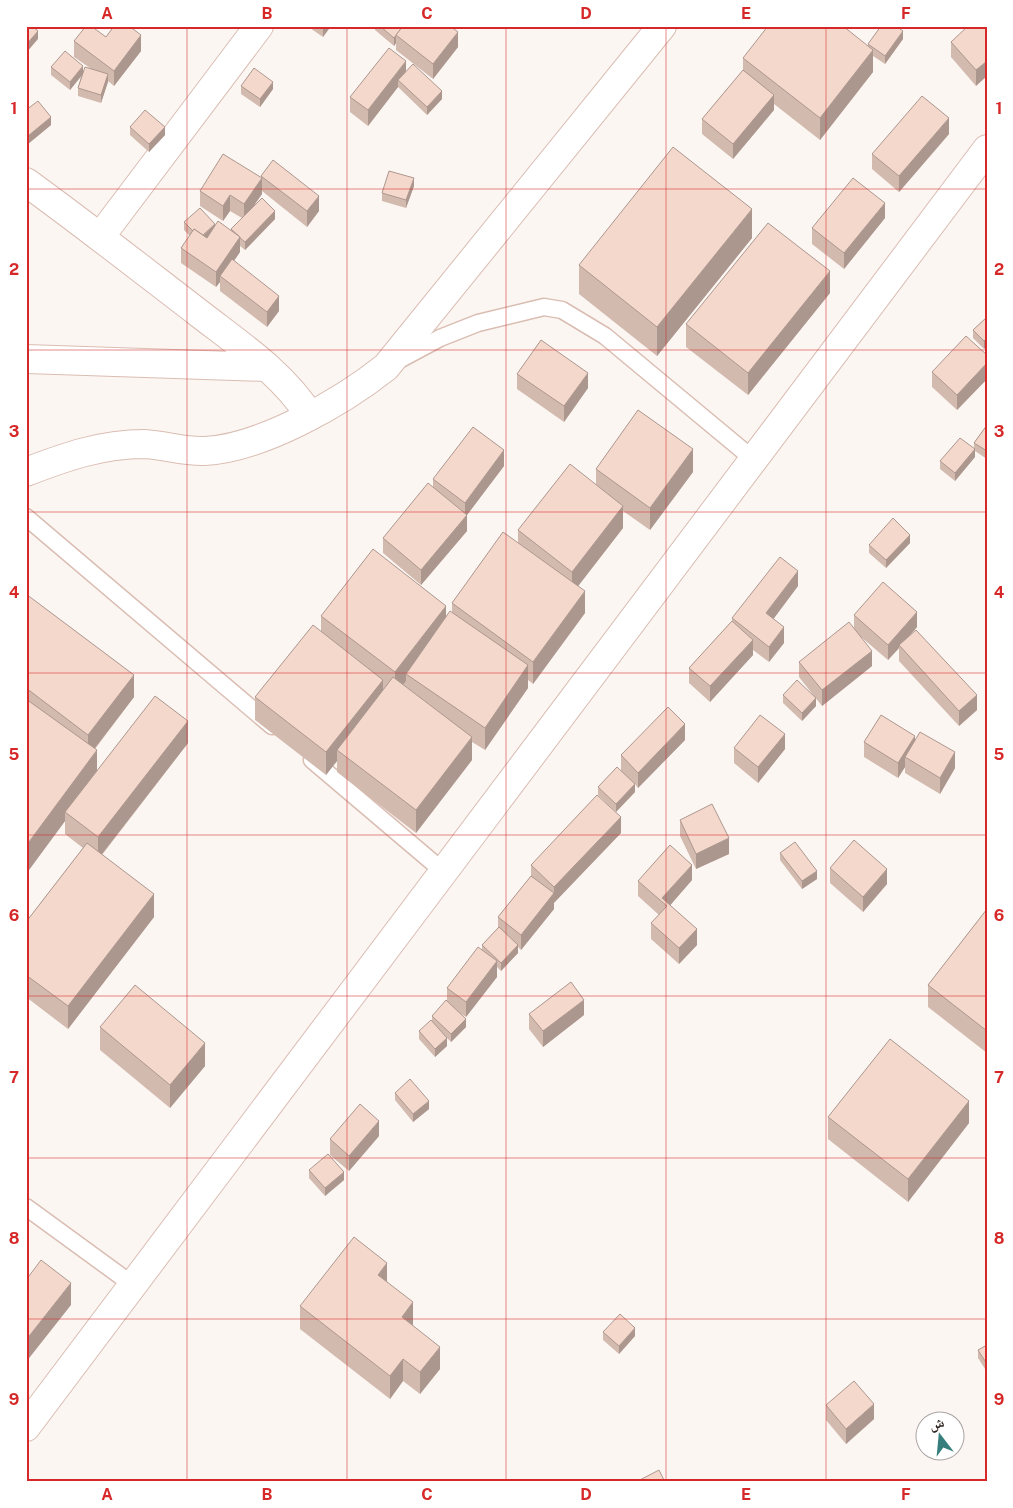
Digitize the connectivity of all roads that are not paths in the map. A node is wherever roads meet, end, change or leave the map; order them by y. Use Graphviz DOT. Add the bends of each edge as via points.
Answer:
graph roads {
  1 [pos="259,26"];
  2 [pos="662,26"];
  3 [pos="987,149"];
  4 [pos="26,182"];
  5 [pos="100,237"];
  6 [pos="26,359"];
  7 [pos="267,367"];
  8 [pos="386,367"];
  9 [pos="310,416"];
  10 [pos="753,459"];
  11 [pos="26,472"];
  12 [pos="26,517"];
  13 [pos="285,737"];
  14 [pos="300,750"];
  15 [pos="444,872"];
  16 [pos="26,1207"];
  17 [pos="133,1285"];
  18 [pos="26,1427"];
  1 -- 5 [label="street"];
  2 -- 8 [label="street"];
  3 -- 10 [label="street"];
  4 -- 5 [label="street"];
  5 -- 7 [label="street"];
  6 -- 7 [label="street"];
  7 -- 9 [label="street" via="299,398"];
  8 -- 9 [label="street" via="339,401"];
  8 -- 10 [label="lane" via="440,338 478,323 544,307 562,310 605,336"];
  9 -- 11 [label="street" via="226,448 190,451 146,444 113,446 85,450"];
  10 -- 15 [label="street"];
  12 -- 13 [label="lane"];
  14 -- 15 [label="lane"];
  15 -- 17 [label="street"];
  16 -- 17 [label="lane"];
  17 -- 18 [label="street"];
}
